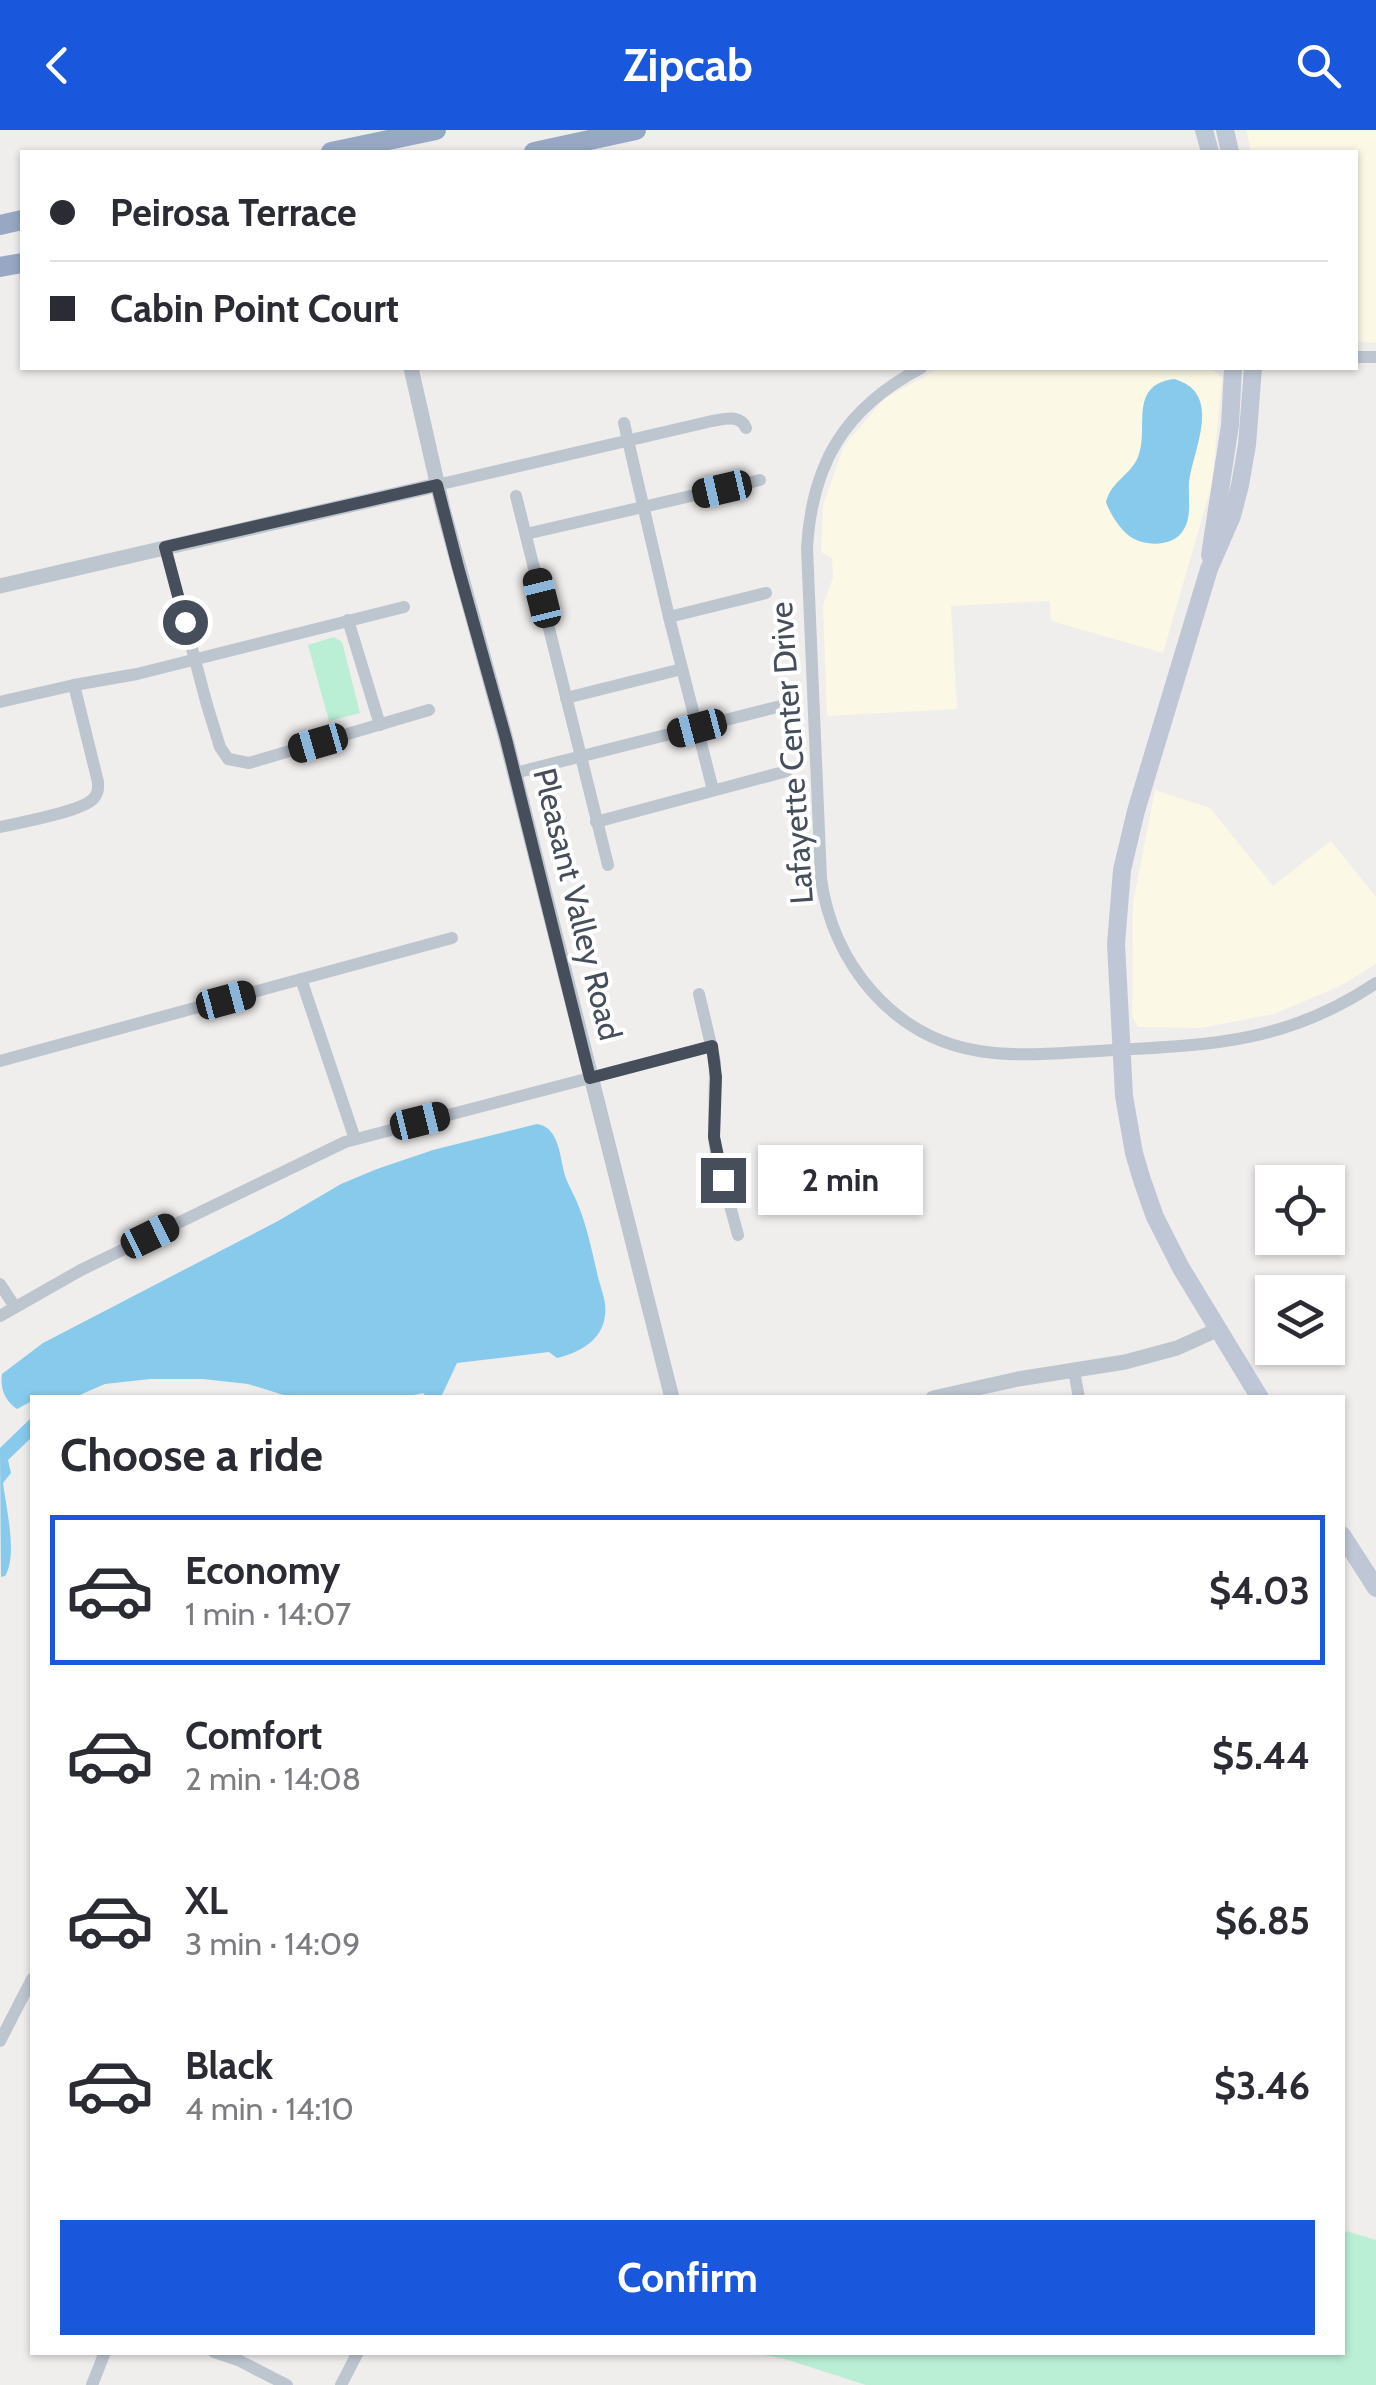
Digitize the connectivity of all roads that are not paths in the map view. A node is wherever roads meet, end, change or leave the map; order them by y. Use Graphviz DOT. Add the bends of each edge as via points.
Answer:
graph roads {
  1 [pos="436,130"];
  2 [pos="636,130"];
  3 [pos="374,142"];
  4 [pos="340,150"];
  5 [pos="543,150"];
  6 [pos="411,370"];
  7 [pos="917,370"];
  8 [pos="1233,370"];
  9 [pos="1253,370"];
  10 [pos="624,423"];
  11 [pos="746,428"];
  12 [pos="628,440"];
  13 [pos="760,480"];
  14 [pos="437,485"];
  15 [pos="516,496"];
  16 [pos="644,507"];
  17 [pos="526,534"];
  18 [pos="165,547"];
  19 [pos="1209,568"];
  20 [pos="0,586"];
  21 [pos="766,593"];
  22 [pos="404,606"];
  23 [pos="669,617"];
  24 [pos="348,620"];
  25 [pos="194,660"];
  26 [pos="682,669"];
  27 [pos="74,685"];
  28 [pos="566,698"];
  29 [pos="0,702"];
  30 [pos="780,706"];
  31 [pos="430,710"];
  32 [pos="380,724"];
  33 [pos="697,728"];
  34 [pos="581,758"];
  35 [pos="788,771"];
  36 [pos="515,774"];
  37 [pos="713,790"];
  38 [pos="596,822"];
  39 [pos="0,827"];
  40 [pos="608,865"];
  41 [pos="452,938"];
  42 [pos="300,979"];
  43 [pos="1376,983"];
  44 [pos="699,994"];
  45 [pos="712,1046"];
  46 [pos="1120,1050"];
  47 [pos="0,1061"];
  48 [pos="590,1078"];
  49 [pos="354,1139"];
  50 [pos="738,1234"];
  51 [pos="0,1284"];
  52 [pos="14,1307"];
  53 [pos="0,1316"];
  54 [pos="1218,1329"];
  55 [pos="1074,1371"];
  56 [pos="671,1395"];
  57 [pos="950,1395"];
  58 [pos="1078,1395"];
  59 [pos="1258,1395"];
  60 [pos="1345,1540"];
  61 [pos="1376,1588"];
  62 [pos="30,1983"];
  63 [pos="0,2040"];
  64 [pos="104,2355"];
  65 [pos="223,2355"];
  66 [pos="356,2355"];
  67 [pos="92,2385"];
  68 [pos="287,2385"];
  69 [pos="341,2385"];
  1 -- 3 [label="highway"];
  2 -- 5 [label="highway"];
  3 -- 4 [label="highway"];
  6 -- 14 [label="street, Pleasant Valley Road"];
  7 -- 46 [label="street, Lafayette Center Drive" via="880,392 840,434 818,478 809,517 821,879 830,922 869,990 933,1037 1001,1054"];
  8 -- 19 [label="main road"];
  9 -- 19 [label="main road" via="1240,484"];
  10 -- 12 [label="street"];
  11 -- 12 [label="street" via="726,419"];
  12 -- 14 [label="street"];
  12 -- 16 [label="street"];
  13 -- 16 [label="street"];
  14 -- 18 [label="street"];
  14 -- 36 [label="street, Pleasant Valley Road"];
  15 -- 17 [label="street"];
  16 -- 17 [label="street"];
  16 -- 23 [label="street"];
  17 -- 28 [label="street"];
  18 -- 20 [label="street"];
  18 -- 25 [label="street"];
  19 -- 46 [label="main road" via="1122,870 1116,944"];
  21 -- 23 [label="street"];
  22 -- 24 [label="street"];
  23 -- 26 [label="street"];
  24 -- 25 [label="street"];
  24 -- 32 [label="street"];
  25 -- 27 [label="street"];
  25 -- 32 [label="street" via="220,747 234,762"];
  26 -- 28 [label="street"];
  26 -- 33 [label="street"];
  27 -- 29 [label="street"];
  27 -- 39 [label="street" via="98,782 95,796 72,809"];
  28 -- 34 [label="street"];
  30 -- 33 [label="street"];
  31 -- 32 [label="street"];
  33 -- 34 [label="street"];
  33 -- 37 [label="street"];
  34 -- 36 [label="street"];
  34 -- 38 [label="street"];
  35 -- 37 [label="street"];
  36 -- 48 [label="street, Pleasant Valley Road"];
  37 -- 38 [label="street"];
  38 -- 40 [label="street"];
  41 -- 42 [label="street"];
  42 -- 47 [label="street"];
  42 -- 49 [label="street"];
  43 -- 46 [label="street, Lafayette Center Drive" via="1310,1020 1257,1036"];
  44 -- 45 [label="street"];
  45 -- 48 [label="street"];
  45 -- 50 [label="street" via="716,1154"];
  46 -- 54 [label="main road" via="1142,1180 1167,1243"];
  48 -- 49 [label="street"];
  48 -- 56 [label="street, Pleasant Valley Road"];
  49 -- 52 [label="street"];
  51 -- 52 [label="street"];
  52 -- 53 [label="street"];
  54 -- 55 [label="street" via="1158,1354"];
  54 -- 59 [label="main road"];
  55 -- 57 [label="street"];
  55 -- 58 [label="street"];
  60 -- 61 [label="main road"];
  62 -- 63 [label="street"];
  64 -- 67 [label="street"];
  65 -- 68 [label="street"];
  66 -- 69 [label="street"];
}
